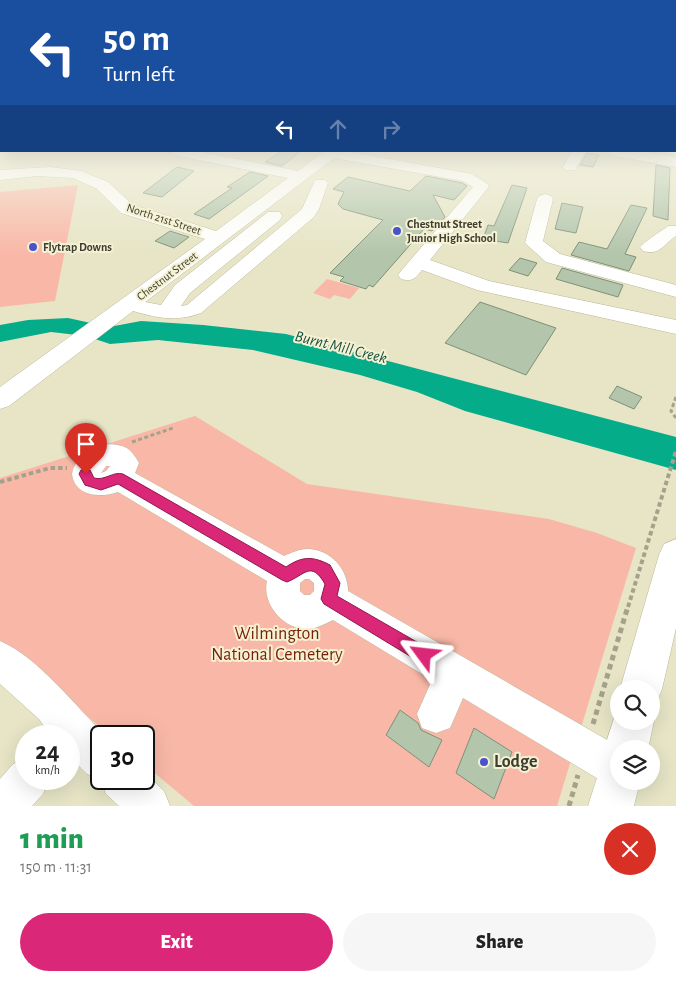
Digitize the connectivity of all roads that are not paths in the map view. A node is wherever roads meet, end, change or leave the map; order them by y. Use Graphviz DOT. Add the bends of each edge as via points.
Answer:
graph roads {
  1 [pos="82,178"];
  2 [pos="298,178"];
  3 [pos="314,178"];
  4 [pos="468,178"];
  5 [pos="546,199"];
  6 [pos="676,231"];
  7 [pos="218,237"];
  8 [pos="649,247"];
  9 [pos="676,291"];
  10 [pos="130,304"];
  11 [pos="676,327"];
  12 [pos="0,400"];
  13 [pos="87,469"];
  14 [pos="676,555"];
  15 [pos="0,659"];
  16 [pos="455,674"];
  17 [pos="643,680"];
  18 [pos="436,714"];
  19 [pos="63,725"];
  20 [pos="80,743"];
  21 [pos="90,751"];
  22 [pos="610,758"];
  23 [pos="18,790"];
  24 [pos="132,790"];
  25 [pos="611,790"];
  26 [pos="4,806"];
  27 [pos="149,806"];
  28 [pos="611,806"];
  1 -- 7 [label="street, North 21st Street" via="100,183 127,209"];
  2 -- 7 [label="street, Chestnut Street"];
  3 -- 10 [label="street" via="320,183 308,213 194,309 167,312"];
  4 -- 11 [label="street" via="481,184 480,188 414,269"];
  5 -- 9 [label="street" via="534,243 553,258"];
  6 -- 8 [label="street" via="669,231 660,242"];
  7 -- 10 [label="street, Chestnut Street"];
  10 -- 12 [label="street, Chestnut Street"];
  13 -- 16 [label="street" via="87,478 94,484 107,484 117,466 287,575 284,596 293,608 309,611 324,605 329,599"];
  14 -- 17 [label="main road"];
  15 -- 19 [label="street" via="52,706"];
  16 -- 18 [label="street"];
  16 -- 22 [label="street"];
  20 -- 21 [label="street"];
  23 -- 26 [label="street"];
  24 -- 27 [label="street"];
  25 -- 28 [label="main road"];
}
